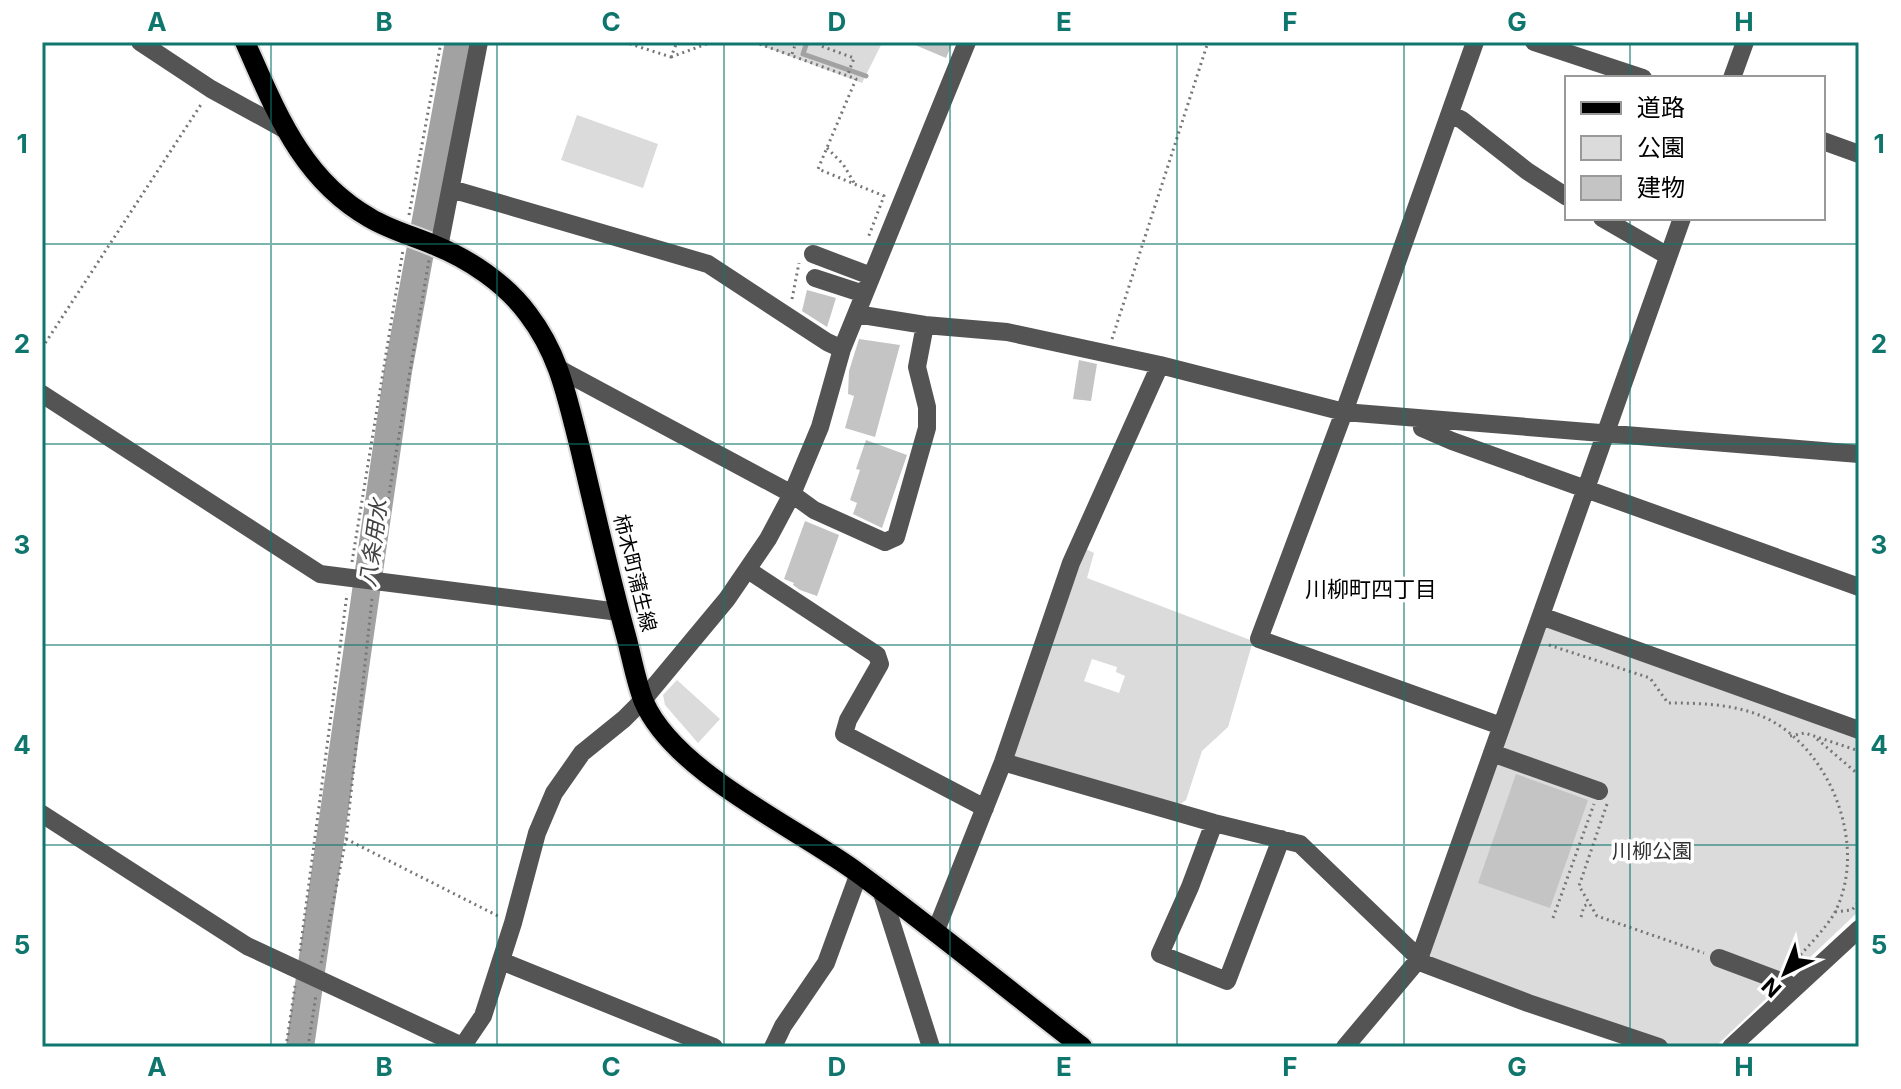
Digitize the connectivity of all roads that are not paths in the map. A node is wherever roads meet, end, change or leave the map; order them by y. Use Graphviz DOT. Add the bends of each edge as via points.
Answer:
graph roads {
  1 [pos="140,42"];
  2 [pos="245,42"];
  3 [pos="479,42"];
  4 [pos="967,42"];
  5 [pos="1475,42"];
  6 [pos="1534,42"];
  7 [pos="1745,42"];
  8 [pos="1637,76"];
  9 [pos="1733,76"];
  10 [pos="1450,114"];
  11 [pos="284,129"];
  12 [pos="1825,142"];
  13 [pos="1859,154"];
  14 [pos="451,189"];
  15 [pos="1565,196"];
  16 [pos="1605,220"];
  17 [pos="1681,220"];
  18 [pos="435,246"];
  19 [pos="1668,256"];
  20 [pos="806,258"];
  21 [pos="871,276"];
  22 [pos="815,278"];
  23 [pos="864,294"];
  24 [pos="856,314"];
  25 [pos="925,325"];
  26 [pos="842,349"];
  27 [pos="1160,365"];
  28 [pos="561,370"];
  29 [pos="42,394"];
  30 [pos="1344,412"];
  31 [pos="1421,420"];
  32 [pos="1604,432"];
  33 [pos="1859,454"];
  34 [pos="1585,489"];
  35 [pos="792,494"];
  36 [pos="748,570"];
  37 [pos="1859,587"];
  38 [pos="619,612"];
  39 [pos="1541,616"];
  40 [pos="643,700"];
  41 [pos="1501,726"];
  42 [pos="1859,730"];
  43 [pos="1492,753"];
  44 [pos="1003,762"];
  45 [pos="1605,791"];
  46 [pos="985,808"];
  47 [pos="42,814"];
  48 [pos="1214,823"];
  49 [pos="1281,839"];
  50 [pos="859,873"];
  51 [pos="881,890"];
  52 [pos="1859,929"];
  53 [pos="935,933"];
  54 [pos="1719,958"];
  55 [pos="1419,959"];
  56 [pos="501,961"];
  57 [pos="1786,985"];
  58 [pos="463,1047"];
  59 [pos="714,1047"];
  60 [pos="773,1047"];
  61 [pos="931,1047"];
  62 [pos="1082,1047"];
  63 [pos="1345,1047"];
  64 [pos="1659,1047"];
  65 [pos="1731,1047"];
  1 -- 11 [label="street"];
  2 -- 11 [label="main road, 柿木町蒲生線"];
  3 -- 14 [label="street"];
  4 -- 21 [label="street"];
  5 -- 10 [label="street"];
  6 -- 8 [label="street"];
  7 -- 9 [label="street"];
  10 -- 15 [label="street"];
  10 -- 30 [label="street"];
  11 -- 18 [label="main road, 柿木町蒲生線" via="325,185 371,219"];
  12 -- 13 [label="street"];
  14 -- 18 [label="street"];
  14 -- 26 [label="street" via="708,264"];
  16 -- 19 [label="street"];
  17 -- 19 [label="street"];
  18 -- 28 [label="main road, 柿木町蒲生線" via="502,286 542,333"];
  19 -- 32 [label="street"];
  20 -- 21 [label="street"];
  21 -- 23 [label="street"];
  22 -- 23 [label="street"];
  23 -- 24 [label="street"];
  24 -- 25 [label="street"];
  24 -- 26 [label="street"];
  25 -- 27 [label="street" via="1007,332"];
  25 -- 35 [label="street" via="917,367 927,428 896,537 885,542 814,510"];
  26 -- 35 [label="street" via="820,427"];
  27 -- 30 [label="street"];
  27 -- 44 [label="street" via="1071,563"];
  28 -- 35 [label="street"];
  28 -- 38 [label="main road, 柿木町蒲生線"];
  29 -- 38 [label="street" via="320,574"];
  30 -- 31 [label="street"];
  30 -- 41 [label="street" via="1259,639"];
  31 -- 32 [label="street"];
  31 -- 34 [label="street" via="1422,428 1452,441"];
  32 -- 33 [label="street"];
  32 -- 34 [label="street"];
  34 -- 37 [label="street"];
  34 -- 39 [label="street"];
  35 -- 36 [label="street"];
  36 -- 40 [label="street"];
  36 -- 46 [label="street" via="877,655 880,664 844,734"];
  38 -- 40 [label="main road, 柿木町蒲生線"];
  39 -- 41 [label="street"];
  39 -- 42 [label="street"];
  40 -- 50 [label="main road, 柿木町蒲生線" via="656,725 700,769"];
  40 -- 56 [label="street" via="582,753 554,793 537,833"];
  41 -- 43 [label="street"];
  43 -- 45 [label="street"];
  43 -- 55 [label="street"];
  44 -- 46 [label="street"];
  44 -- 48 [label="street"];
  46 -- 53 [label="street"];
  47 -- 58 [label="street" via="247,946"];
  48 -- 49 [label="street"];
  48 -- 49 [label="street" via="1160,954 1227,981"];
  49 -- 55 [label="street" via="1300,844"];
  50 -- 51 [label="main road, 柿木町蒲生線"];
  50 -- 60 [label="street" via="826,963"];
  51 -- 53 [label="main road, 柿木町蒲生線"];
  51 -- 61 [label="street"];
  52 -- 57 [label="street"];
  53 -- 62 [label="main road, 柿木町蒲生線"];
  54 -- 57 [label="street"];
  55 -- 63 [label="street"];
  55 -- 64 [label="street"];
  56 -- 58 [label="street" via="483,1016"];
  56 -- 59 [label="street"];
  57 -- 65 [label="street"];
}
